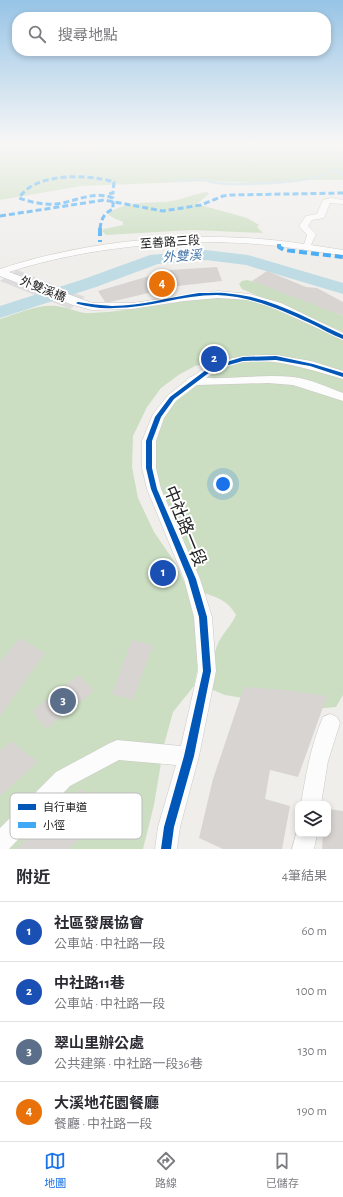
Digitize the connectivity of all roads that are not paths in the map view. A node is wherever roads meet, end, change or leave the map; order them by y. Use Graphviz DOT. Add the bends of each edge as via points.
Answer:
graph roads {
  1 [pos="343,202"];
  2 [pos="308,243"];
  3 [pos="343,248"];
  4 [pos="343,253"];
  5 [pos="0,266"];
  6 [pos="2,273"];
  7 [pos="343,337"];
  8 [pos="343,375"];
  9 [pos="192,381"];
  10 [pos="343,397"];
  11 [pos="330,723"];
  12 [pos="189,756"];
  13 [pos="49,793"];
  14 [pos="311,801"];
  15 [pos="10,833"];
  16 [pos="306,837"];
  17 [pos="0,843"];
  18 [pos="166,849"];
  19 [pos="304,849"];
  1 -- 2 [label="street" via="326,202 321,216 309,218 303,226 312,235"];
  2 -- 3 [label="street, 至善路三段"];
  2 -- 5 [label="street, 至善路三段" via="219,234 153,238 100,242"];
  4 -- 6 [label="street, 至善路三段" via="257,241 197,240 66,253 19,265"];
  6 -- 7 [label="street, 外雙溪橋" via="78,303 95,307 134,306 191,296 237,295 277,306"];
  8 -- 9 [label="street, 中社路一段" via="276,358 243,358 212,368"];
  9 -- 10 [label="street" via="212,384 264,380 294,381"];
  9 -- 12 [label="street, 中社路一段" via="172,398 158,417 149,441 149,468 154,489 192,579 203,616 207,671"];
  11 -- 14 [label="street" via="318,761"];
  12 -- 13 [label="street" via="117,750 63,779"];
  12 -- 18 [label="street, 中社路一段" via="169,827"];
  15 -- 17 [label="street"];
  16 -- 19 [label="street"];
}
